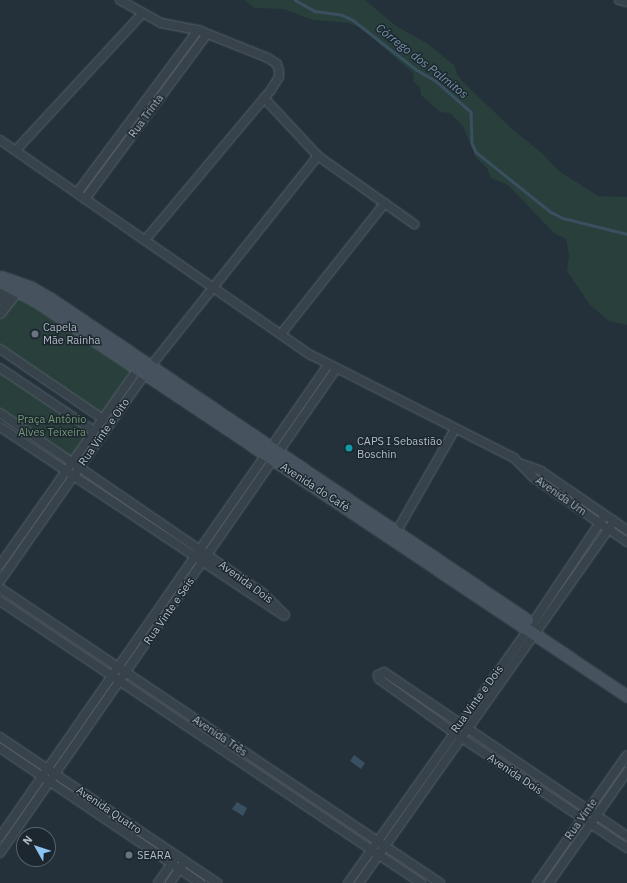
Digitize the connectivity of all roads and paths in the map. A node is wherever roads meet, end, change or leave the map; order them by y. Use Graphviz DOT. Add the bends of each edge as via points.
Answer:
graph roads {
  1 [pos="120,0"];
  2 [pos="619,0"];
  3 [pos="627,2"];
  4 [pos="142,14"];
  5 [pos="198,30"];
  6 [pos="207,34"];
  7 [pos="264,98"];
  8 [pos="0,140"];
  9 [pos="16,150"];
  10 [pos="318,156"];
  11 [pos="77,193"];
  12 [pos="85,199"];
  13 [pos="385,203"];
  14 [pos="414,224"];
  15 [pos="145,240"];
  16 [pos="0,277"];
  17 [pos="12,285"];
  18 [pos="213,287"];
  19 [pos="0,298"];
  20 [pos="0,313"];
  21 [pos="281,334"];
  22 [pos="0,348"];
  23 [pos="328,365"];
  24 [pos="0,368"];
  25 [pos="144,368"];
  26 [pos="336,369"];
  27 [pos="0,413"];
  28 [pos="102,419"];
  29 [pos="0,427"];
  30 [pos="455,429"];
  31 [pos="94,431"];
  32 [pos="272,455"];
  33 [pos="71,462"];
  34 [pos="522,464"];
  35 [pos="79,468"];
  36 [pos="65,471"];
  37 [pos="72,476"];
  38 [pos="547,476"];
  39 [pos="542,483"];
  40 [pos="605,515"];
  41 [pos="614,521"];
  42 [pos="600,523"];
  43 [pos="609,529"];
  44 [pos="627,530"];
  45 [pos="395,535"];
  46 [pos="627,542"];
  47 [pos="199,549"];
  48 [pos="208,555"];
  49 [pos="193,557"];
  50 [pos="202,563"];
  51 [pos="0,565"];
  52 [pos="0,581"];
  53 [pos="0,588"];
  54 [pos="0,601"];
  55 [pos="534,629"];
  56 [pos="118,668"];
  57 [pos="126,673"];
  58 [pos="112,676"];
  59 [pos="119,682"];
  60 [pos="627,688"];
  61 [pos="627,696"];
  62 [pos="459,723"];
  63 [pos="467,729"];
  64 [pos="453,732"];
  65 [pos="0,737"];
  66 [pos="461,737"];
  67 [pos="0,748"];
  68 [pos="627,756"];
  69 [pos="47,769"];
  70 [pos="627,772"];
  71 [pos="55,774"];
  72 [pos="42,777"];
  73 [pos="50,782"];
  74 [pos="587,810"];
  75 [pos="595,816"];
  76 [pos="581,819"];
  77 [pos="589,824"];
  78 [pos="627,836"];
  79 [pos="0,837"];
  80 [pos="377,841"];
  81 [pos="385,846"];
  82 [pos="627,848"];
  83 [pos="371,849"];
  84 [pos="0,853"];
  85 [pos="379,855"];
  86 [pos="176,856"];
  87 [pos="184,862"];
  88 [pos="171,864"];
  89 [pos="179,869"];
  90 [pos="158,883"];
  91 [pos="170,883"];
  92 [pos="200,883"];
  93 [pos="217,883"];
  94 [pos="348,883"];
  95 [pos="359,883"];
  96 [pos="421,883"];
  97 [pos="440,883"];
  98 [pos="537,883"];
  99 [pos="549,883"];
  1 -- 4 [label="street"];
  2 -- 3 [label="street"];
  4 -- 5 [label="street" via="165,24"];
  4 -- 9 [label="street"];
  5 -- 6 [label="street"];
  5 -- 11 [label="street, Rua Trinta"];
  6 -- 7 [label="street" via="275,62 279,68 279,77"];
  6 -- 12 [label="street, Rua Trinta"];
  7 -- 10 [label="street"];
  7 -- 15 [label="street"];
  8 -- 9 [label="street"];
  9 -- 11 [label="street"];
  10 -- 13 [label="street"];
  10 -- 18 [label="street, Rua Vinte e Oito"];
  11 -- 12 [label="street"];
  12 -- 15 [label="street"];
  13 -- 14 [label="street"];
  13 -- 21 [label="street"];
  15 -- 18 [label="street"];
  16 -- 17 [label="main road, Avenida do Café"];
  17 -- 19 [label="street"];
  17 -- 20 [label="street"];
  17 -- 25 [label="main road, Avenida do Café"];
  18 -- 21 [label="street"];
  18 -- 25 [label="street, Rua Vinte e Oito"];
  21 -- 23 [label="street"];
  22 -- 28 [label="street"];
  23 -- 26 [label="street"];
  23 -- 32 [label="street, Rua Vinte e Seis"];
  24 -- 31 [label="street"];
  25 -- 28 [label="street, Rua Vinte e Oito"];
  25 -- 32 [label="main road, Avenida do Café"];
  25 -- 35 [label="street, Rua Vinte e Oito"];
  26 -- 30 [label="street"];
  26 -- 32 [label="street, Rua Vinte e Seis"];
  27 -- 33 [label="street, Avenida Dois"];
  28 -- 31 [label="street, Rua Vinte e Oito"];
  29 -- 36 [label="street, Avenida Dois"];
  30 -- 34 [label="street" via="489,444"];
  30 -- 45 [label="street"];
  31 -- 33 [label="street, Rua Vinte e Oito"];
  32 -- 45 [label="main road, Avenida do Café"];
  32 -- 47 [label="street, Rua Vinte e Seis"];
  32 -- 48 [label="street, Rua Vinte e Seis"];
  33 -- 35 [label="street, Avenida Dois"];
  33 -- 36 [label="street, Rua Vinte e Oito"];
  34 -- 38 [label="street, Avenida Um"];
  34 -- 39 [label="street, Avenida Um" via="530,475"];
  35 -- 37 [label="street, Rua Vinte e Oito"];
  35 -- 47 [label="street, Avenida Dois"];
  36 -- 37 [label="street, Avenida Dois"];
  36 -- 51 [label="street, Rua Vinte e Oito"];
  37 -- 49 [label="street, Avenida Dois"];
  37 -- 52 [label="street, Rua Vinte e Oito"];
  38 -- 39 [label="street"];
  38 -- 40 [label="street, Avenida Um"];
  39 -- 42 [label="street, Avenida Um"];
  40 -- 41 [label="street, Avenida Um"];
  40 -- 42 [label="street, Rua Vinte e Dois"];
  41 -- 43 [label="street, Rua Vinte e Dois"];
  41 -- 44 [label="street, Avenida Um"];
  42 -- 43 [label="street, Avenida Um"];
  42 -- 55 [label="street, Rua Vinte e Dois"];
  43 -- 46 [label="street, Avenida Um"];
  43 -- 55 [label="street, Rua Vinte e Dois"];
  45 -- 55 [label="main road, Avenida do Café"];
  47 -- 48 [label="street, Avenida Dois"];
  47 -- 49 [label="street, Rua Vinte e Seis"];
  48 -- 50 [label="street, Rua Vinte e Seis"];
  48 -- 50 [label="street, Avenida Dois" via="271,599 285,615 281,616"];
  49 -- 50 [label="street, Avenida Dois"];
  49 -- 56 [label="street, Rua Vinte e Seis"];
  50 -- 57 [label="street, Rua Vinte e Seis"];
  53 -- 56 [label="street, Avenida Três"];
  54 -- 58 [label="street, Avenida Três"];
  55 -- 60 [label="main road, Avenida do Café"];
  55 -- 61 [label="main road, Avenida do Café"];
  55 -- 62 [label="street, Rua Vinte e Dois"];
  55 -- 63 [label="street, Rua Vinte e Dois"];
  56 -- 57 [label="street, Avenida Três"];
  56 -- 58 [label="street, Rua Vinte e Seis"];
  57 -- 59 [label="street, Rua Vinte e Seis"];
  57 -- 80 [label="street, Avenida Três"];
  58 -- 59 [label="street, Avenida Três"];
  58 -- 69 [label="street, Rua Vinte e Seis"];
  59 -- 71 [label="street, Rua Vinte e Seis"];
  59 -- 83 [label="street, Avenida Três"];
  62 -- 63 [label="street, Avenida Dois"];
  62 -- 64 [label="street, Rua Vinte e Dois"];
  62 -- 64 [label="street, Avenida Dois" via="384,672 380,673 378,679"];
  63 -- 66 [label="street, Rua Vinte e Dois"];
  63 -- 74 [label="street, Avenida Dois"];
  64 -- 66 [label="street, Avenida Dois"];
  64 -- 80 [label="street, Rua Vinte e Dois"];
  65 -- 69 [label="street, Avenida Quatro"];
  66 -- 76 [label="street, Avenida Dois"];
  66 -- 81 [label="street, Rua Vinte e Dois"];
  67 -- 72 [label="street, Avenida Quatro"];
  68 -- 74 [label="street, Rua Vinte"];
  69 -- 71 [label="street, Avenida Quatro"];
  69 -- 72 [label="street, Rua Vinte e Seis"];
  70 -- 75 [label="street, Rua Vinte"];
  71 -- 73 [label="street, Rua Vinte e Seis"];
  71 -- 86 [label="street, Avenida Quatro"];
  72 -- 73 [label="street, Avenida Quatro"];
  72 -- 79 [label="street, Rua Vinte e Seis"];
  73 -- 84 [label="street, Rua Vinte e Seis"];
  73 -- 88 [label="street, Avenida Quatro"];
  74 -- 75 [label="street, Avenida Dois"];
  74 -- 76 [label="street, Rua Vinte"];
  75 -- 77 [label="street, Rua Vinte"];
  75 -- 78 [label="street, Avenida Dois"];
  76 -- 77 [label="street, Avenida Dois"];
  76 -- 98 [label="street, Rua Vinte"];
  77 -- 82 [label="street, Avenida Dois"];
  77 -- 99 [label="street, Rua Vinte"];
  80 -- 81 [label="street, Avenida Três"];
  80 -- 83 [label="street, Rua Vinte e Dois"];
  81 -- 85 [label="street, Rua Vinte e Dois"];
  81 -- 97 [label="street, Avenida Três"];
  83 -- 85 [label="street, Avenida Três"];
  83 -- 94 [label="street, Rua Vinte e Dois"];
  85 -- 95 [label="street, Rua Vinte e Dois"];
  85 -- 96 [label="street, Avenida Três"];
  86 -- 87 [label="street, Avenida Quatro"];
  86 -- 88 [label="street"];
  87 -- 89 [label="street"];
  87 -- 93 [label="street, Avenida Quatro"];
  88 -- 89 [label="street, Avenida Quatro"];
  88 -- 90 [label="street"];
  89 -- 91 [label="street"];
  89 -- 92 [label="street, Avenida Quatro"];
}
